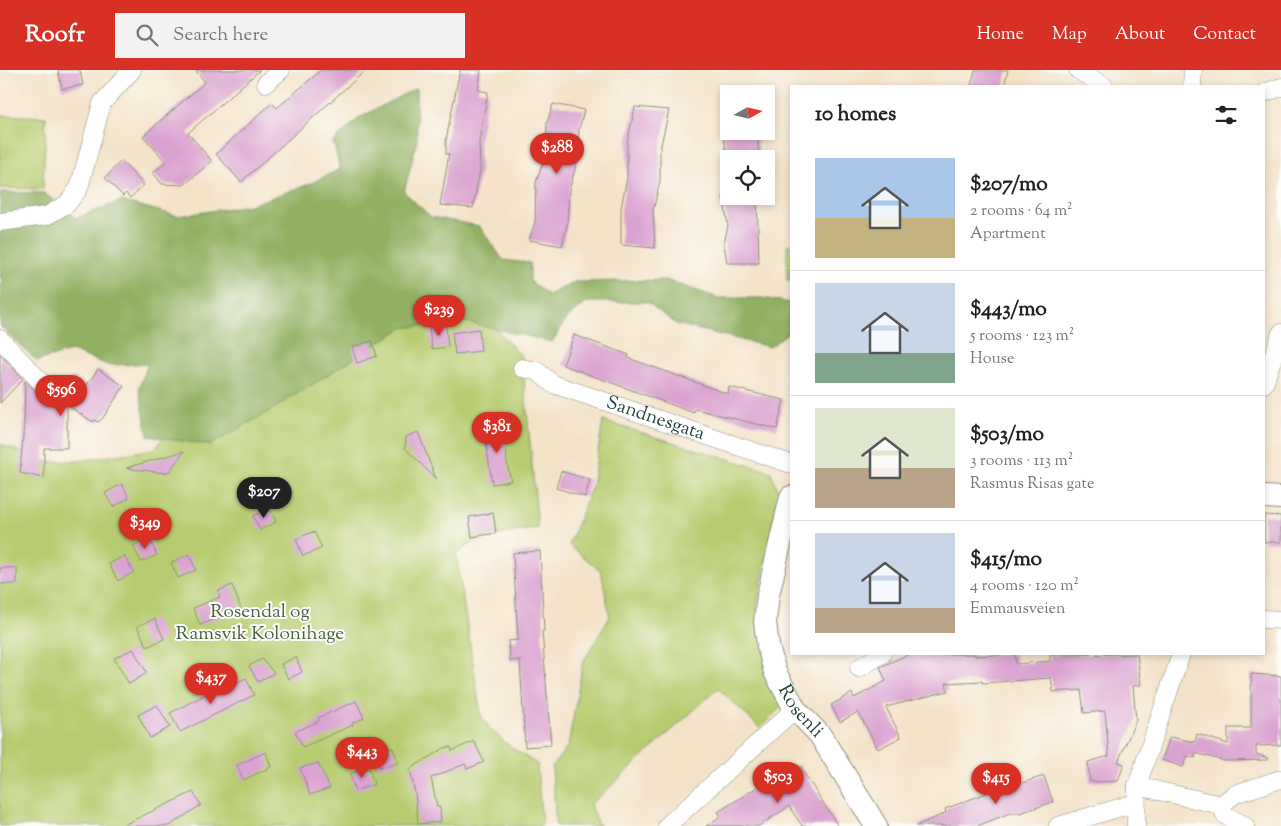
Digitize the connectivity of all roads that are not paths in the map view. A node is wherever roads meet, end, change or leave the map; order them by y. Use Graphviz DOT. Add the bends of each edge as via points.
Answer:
graph roads {
  1 [pos="132,70"];
  2 [pos="280,70"];
  3 [pos="1078,70"];
  4 [pos="1193,70"];
  5 [pos="266,83"];
  6 [pos="1102,85"];
  7 [pos="1192,85"];
  8 [pos="1281,86"];
  9 [pos="1265,93"];
  10 [pos="0,222"];
  11 [pos="1276,338"];
  12 [pos="0,339"];
  13 [pos="522,368"];
  14 [pos="1265,380"];
  15 [pos="43,384"];
  16 [pos="790,464"];
  17 [pos="1265,498"];
  18 [pos="1281,498"];
  19 [pos="790,501"];
  20 [pos="1265,619"];
  21 [pos="1281,620"];
  22 [pos="880,655"];
  23 [pos="1181,655"];
  24 [pos="860,668"];
  25 [pos="795,709"];
  26 [pos="1281,779"];
  27 [pos="1136,794"];
  28 [pos="1221,805"];
  29 [pos="667,826"];
  30 [pos="876,826"];
  31 [pos="1058,826"];
  32 [pos="1136,826"];
  33 [pos="1245,826"];
  1 -- 10 [label="street" via="102,104 79,188 67,204 46,216"];
  2 -- 5 [label="street"];
  3 -- 6 [label="street"];
  4 -- 7 [label="street"];
  8 -- 9 [label="street"];
  11 -- 14 [label="street"];
  12 -- 15 [label="street"];
  13 -- 16 [label="street, Sandnesgata" via="537,371 553,384"];
  17 -- 18 [label="street"];
  19 -- 25 [label="street, Rosenli" via="768,595 765,622 775,672"];
  20 -- 21 [label="street"];
  22 -- 24 [label="street"];
  23 -- 27 [label="street"];
  25 -- 29 [label="street"];
  25 -- 30 [label="street, Rosenli" via="820,735"];
  26 -- 28 [label="street" via="1235,794"];
  27 -- 28 [label="street"];
  27 -- 31 [label="street"];
  27 -- 32 [label="street"];
  28 -- 33 [label="street" via="1225,815"];
}
